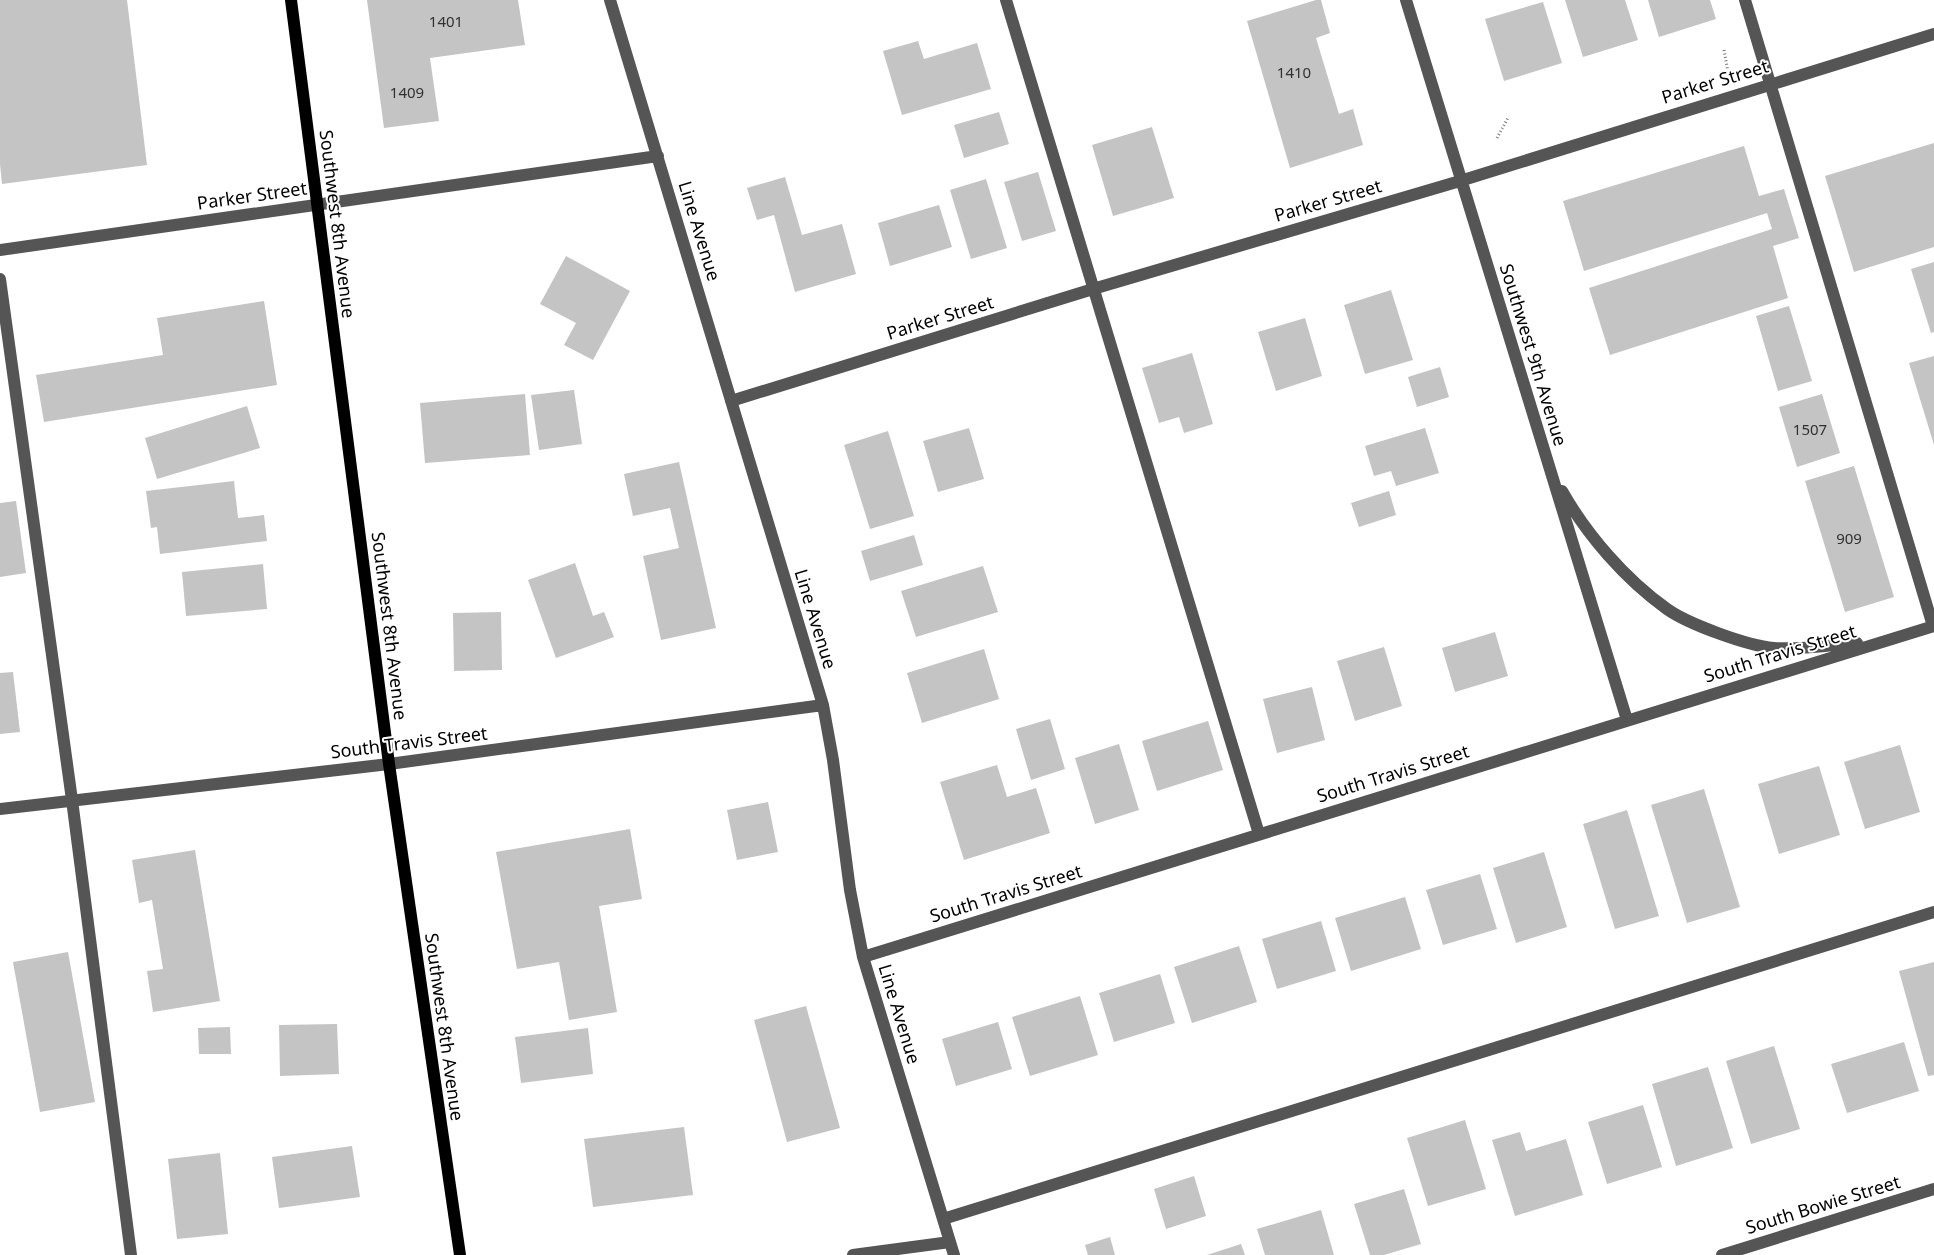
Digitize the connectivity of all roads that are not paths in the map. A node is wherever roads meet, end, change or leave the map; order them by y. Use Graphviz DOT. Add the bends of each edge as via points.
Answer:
graph roads {
  1 [pos="291,0"];
  2 [pos="610,0"];
  3 [pos="1006,0"];
  4 [pos="1406,0"];
  5 [pos="1745,0"];
  6 [pos="1934,34"];
  7 [pos="1771,83"];
  8 [pos="658,156"];
  9 [pos="1460,181"];
  10 [pos="317,204"];
  11 [pos="0,250"];
  12 [pos="0,279"];
  13 [pos="1093,289"];
  14 [pos="731,400"];
  15 [pos="1550,469"];
  16 [pos="1933,626"];
  17 [pos="1878,641"];
  18 [pos="822,705"];
  19 [pos="1627,720"];
  20 [pos="388,764"];
  21 [pos="72,800"];
  22 [pos="0,809"];
  23 [pos="1259,834"];
  24 [pos="1934,912"];
  25 [pos="863,957"];
  26 [pos="1934,1189"];
  27 [pos="943,1218"];
  28 [pos="950,1242"];
  29 [pos="131,1255"];
  30 [pos="460,1255"];
  31 [pos="853,1255"];
  32 [pos="954,1255"];
  33 [pos="1722,1255"];
  1 -- 10 [label="main road, Southwest 8th Avenue"];
  2 -- 8 [label="street, Line Avenue"];
  3 -- 13 [label="street"];
  4 -- 9 [label="street, Southwest 9th Avenue"];
  5 -- 7 [label="street"];
  6 -- 7 [label="street, Parker Street"];
  7 -- 9 [label="street, Parker Street"];
  7 -- 16 [label="street"];
  8 -- 10 [label="street, Parker Street"];
  8 -- 14 [label="street, Line Avenue"];
  9 -- 13 [label="street, Parker Street"];
  9 -- 15 [label="street, Southwest 9th Avenue"];
  10 -- 11 [label="street, Parker Street"];
  10 -- 20 [label="main road, Southwest 8th Avenue"];
  12 -- 21 [label="street"];
  13 -- 14 [label="street, Parker Street"];
  13 -- 23 [label="street"];
  14 -- 18 [label="street, Line Avenue"];
  15 -- 17 [label="street" via="1575,514 1600,544 1626,573 1668,610 1725,636 1774,648"];
  15 -- 19 [label="street, Southwest 9th Avenue"];
  16 -- 17 [label="street, South Travis Street"];
  17 -- 19 [label="street, South Travis Street"];
  18 -- 20 [label="street, South Travis Street"];
  18 -- 25 [label="street, Line Avenue"];
  19 -- 23 [label="street, South Travis Street"];
  20 -- 21 [label="street, South Travis Street"];
  20 -- 30 [label="main road, Southwest 8th Avenue"];
  21 -- 22 [label="street, South Travis Street"];
  21 -- 29 [label="street"];
  23 -- 25 [label="street, South Travis Street"];
  24 -- 27 [label="street"];
  25 -- 27 [label="street, Line Avenue"];
  26 -- 33 [label="street, South Bowie Street"];
  27 -- 28 [label="street, Line Avenue"];
  28 -- 31 [label="street"];
  28 -- 32 [label="street, Line Avenue"];
}
